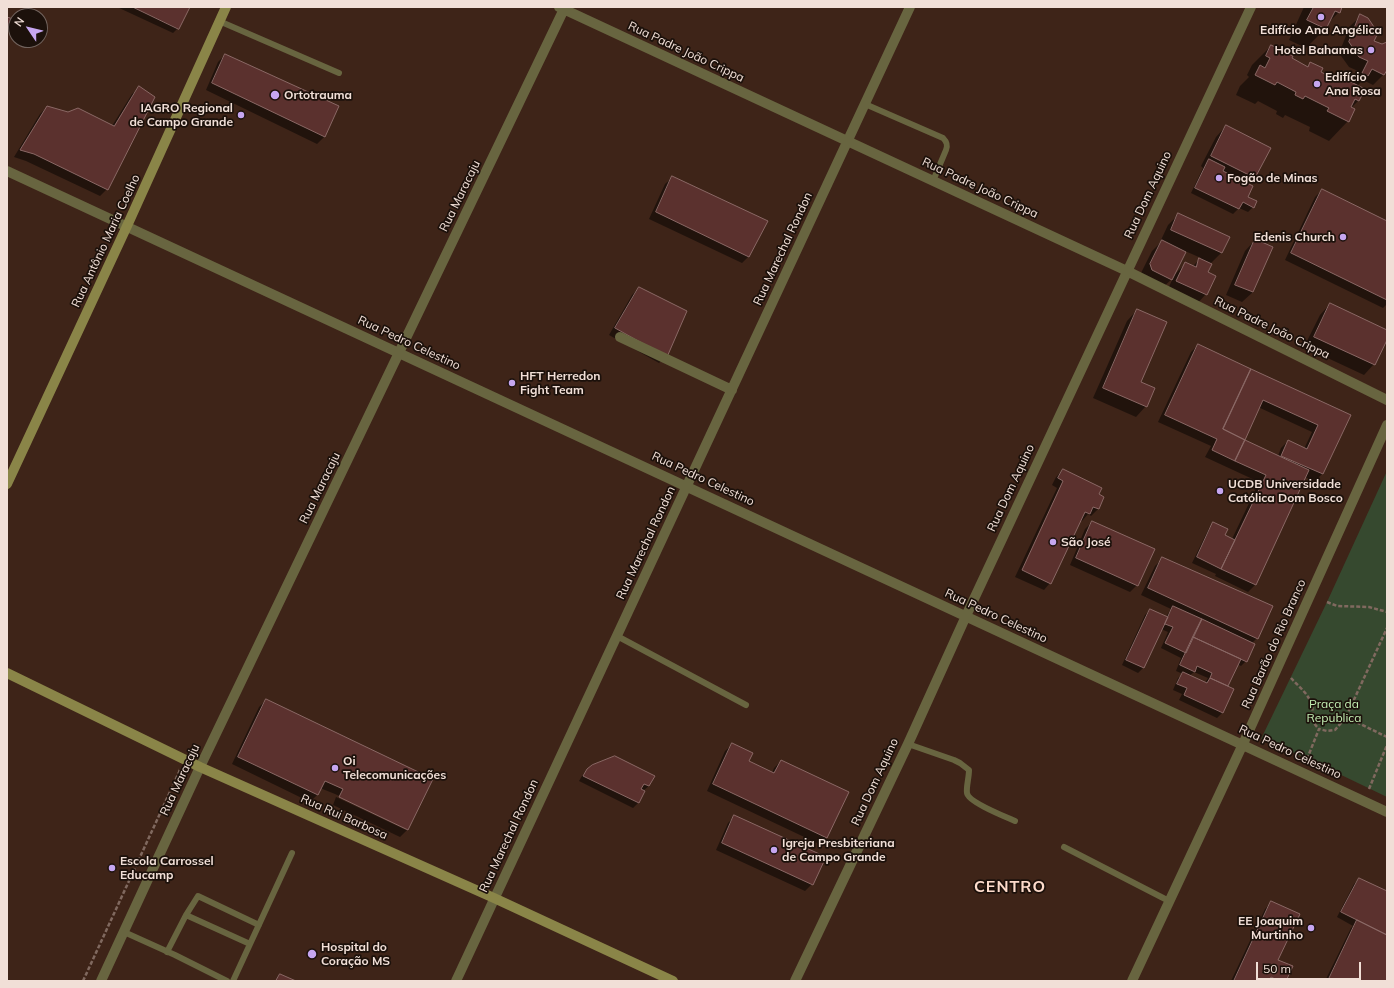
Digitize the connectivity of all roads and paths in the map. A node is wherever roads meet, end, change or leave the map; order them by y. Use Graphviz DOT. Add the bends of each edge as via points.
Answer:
graph roads {
  1 [pos="226,7"];
  2 [pos="910,7"];
  3 [pos="1251,7"];
  4 [pos="562,8"];
  5 [pos="219,21"];
  6 [pos="339,73"];
  7 [pos="865,104"];
  8 [pos="848,141"];
  9 [pos="7,171"];
  10 [pos="933,181"];
  11 [pos="127,226"];
  12 [pos="1127,271"];
  13 [pos="620,337"];
  14 [pos="399,352"];
  15 [pos="732,390"];
  16 [pos="1387,400"];
  17 [pos="1387,425"];
  18 [pos="7,484"];
  19 [pos="686,486"];
  20 [pos="1327,602"];
  21 [pos="1387,612"];
  22 [pos="966,616"];
  23 [pos="1387,628"];
  24 [pos="617,636"];
  25 [pos="7,673"];
  26 [pos="1291,678"];
  27 [pos="746,705"];
  28 [pos="1346,717"];
  29 [pos="1319,728"];
  30 [pos="1387,738"];
  31 [pos="908,744"];
  32 [pos="1243,744"];
  33 [pos="1386,748"];
  34 [pos="1308,758"];
  35 [pos="172,767"];
  36 [pos="200,767"];
  37 [pos="1369,789"];
  38 [pos="1387,812"];
  39 [pos="1015,821"];
  40 [pos="1064,847"];
  41 [pos="292,853"];
  42 [pos="494,898"];
  43 [pos="1169,901"];
  44 [pos="186,915"];
  45 [pos="259,925"];
  46 [pos="124,932"];
  47 [pos="250,944"];
  48 [pos="167,952"];
  49 [pos="83,981"];
  50 [pos="101,981"];
  51 [pos="227,981"];
  52 [pos="233,981"];
  53 [pos="456,981"];
  54 [pos="673,981"];
  55 [pos="795,981"];
  56 [pos="1132,981"];
  1 -- 5 [label="street, Rua Antônio Maria Coelho"];
  2 -- 7 [label="street, Rua Marechal Rondon"];
  3 -- 12 [label="street, Rua Dom Aquino"];
  4 -- 8 [label="street, Rua Padre João Crippa"];
  4 -- 14 [label="street, Rua Maracaju"];
  5 -- 6 [label="lane"];
  5 -- 11 [label="street, Rua Antônio Maria Coelho"];
  7 -- 8 [label="street, Rua Marechal Rondon"];
  7 -- 10 [label="lane" via="945,140 946,150"];
  8 -- 10 [label="street, Rua Padre João Crippa"];
  8 -- 15 [label="street, Rua Marechal Rondon"];
  9 -- 11 [label="street, Rua Pedro Celestino"];
  10 -- 12 [label="street, Rua Padre João Crippa"];
  11 -- 14 [label="street, Rua Pedro Celestino"];
  11 -- 18 [label="street, Rua Antônio Maria Coelho"];
  12 -- 16 [label="street, Rua Padre João Crippa"];
  12 -- 22 [label="street, Rua Dom Aquino"];
  13 -- 15 [label="street"];
  14 -- 19 [label="street, Rua Pedro Celestino"];
  14 -- 36 [label="street, Rua Maracaju"];
  15 -- 19 [label="street, Rua Marechal Rondon"];
  17 -- 32 [label="street, Rua Barão do Rio Branco"];
  19 -- 22 [label="street, Rua Pedro Celestino"];
  19 -- 24 [label="street, Rua Marechal Rondon"];
  20 -- 21 [label="path" via="1338,606 1369,607"];
  22 -- 31 [label="street, Rua Dom Aquino"];
  22 -- 32 [label="street, Rua Pedro Celestino"];
  23 -- 28 [label="path"];
  24 -- 27 [label="lane"];
  24 -- 42 [label="street, Rua Marechal Rondon"];
  25 -- 36 [label="street, Rua Rui Barbosa"];
  26 -- 29 [label="path" via="1308,697 1312,706 1313,723"];
  28 -- 29 [label="path" via="1335,730"];
  28 -- 30 [label="path"];
  29 -- 34 [label="path"];
  31 -- 39 [label="lane" via="960,763 969,770 966,792 969,797"];
  31 -- 55 [label="street, Rua Dom Aquino"];
  32 -- 38 [label="street, Rua Pedro Celestino"];
  32 -- 43 [label="street, Rua Barão do Rio Branco"];
  33 -- 37 [label="path"];
  35 -- 49 [label="path" via="180,770"];
  36 -- 42 [label="street, Rua Rui Barbosa"];
  36 -- 46 [label="street, Rua Maracaju"];
  40 -- 43 [label="lane"];
  41 -- 45 [label="lane"];
  42 -- 53 [label="street, Rua Marechal Rondon"];
  42 -- 54 [label="street, Rua Rui Barbosa"];
  43 -- 56 [label="street, Rua Barão do Rio Branco"];
  44 -- 45 [label="lane" via="198,896"];
  44 -- 47 [label="lane"];
  44 -- 48 [label="lane"];
  45 -- 47 [label="lane"];
  46 -- 48 [label="lane"];
  46 -- 50 [label="street, Rua Maracaju"];
  47 -- 52 [label="lane"];
  48 -- 51 [label="lane"];
}
